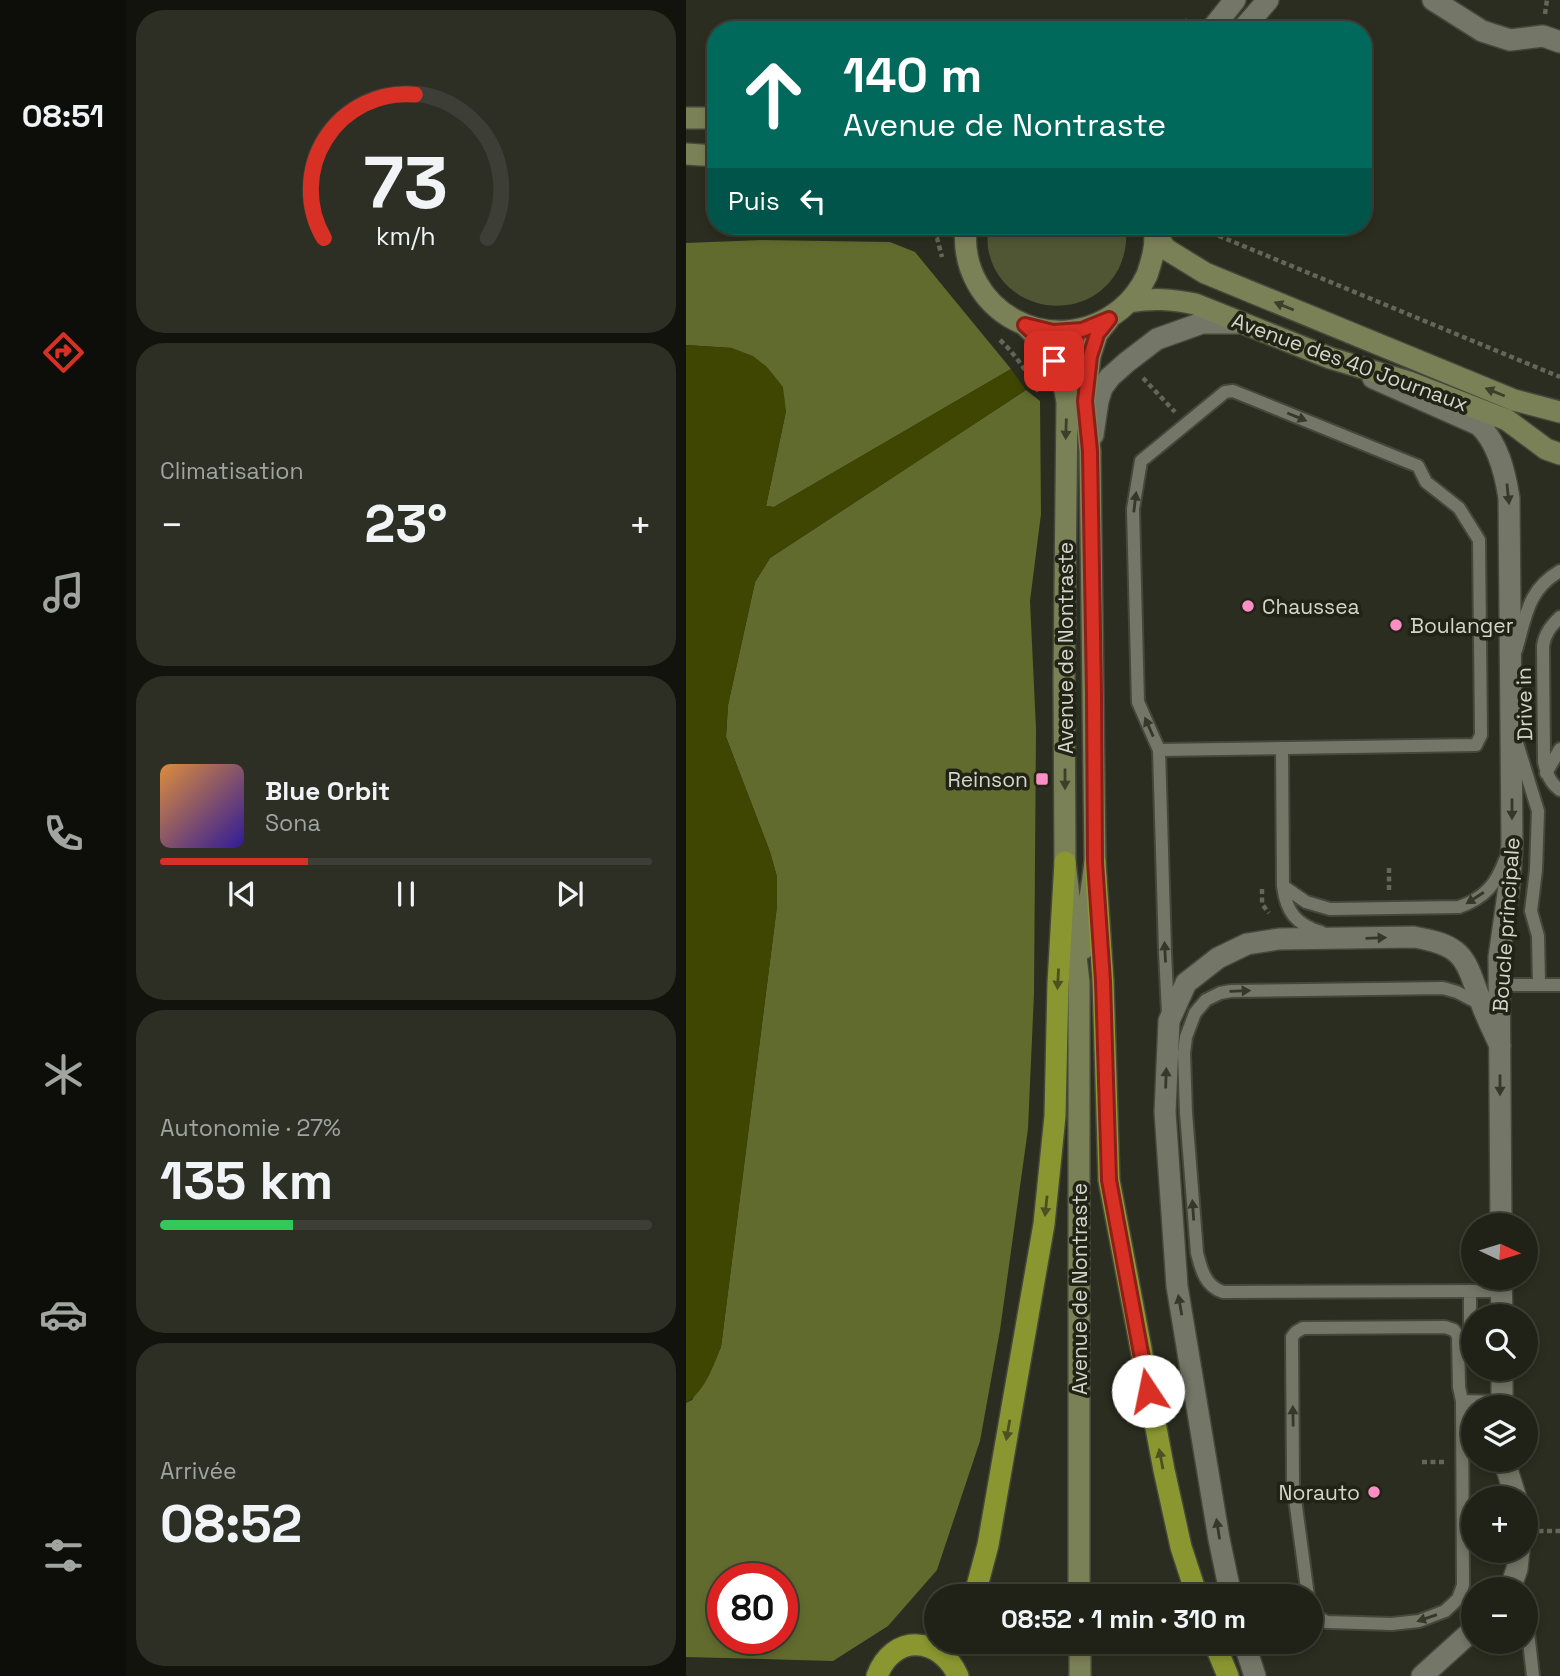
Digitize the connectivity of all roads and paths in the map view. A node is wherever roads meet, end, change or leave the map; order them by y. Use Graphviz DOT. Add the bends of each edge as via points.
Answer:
graph roads {
  1 [pos="1235,0"];
  2 [pos="1268,0"];
  3 [pos="1433,0"];
  4 [pos="1218,21"];
  5 [pos="1250,21"];
  6 [pos="1560,42"];
  7 [pos="686,118"];
  8 [pos="707,118"];
  9 [pos="686,155"];
  10 [pos="707,156"];
  11 [pos="934,235"];
  12 [pos="962,235"];
  13 [pos="1155,235"];
  14 [pos="1158,235"];
  15 [pos="1217,235"];
  16 [pos="943,259"];
  17 [pos="1129,302"];
  18 [pos="1109,319"];
  19 [pos="1242,323"];
  20 [pos="1025,325"];
  21 [pos="997,337"];
  22 [pos="1330,358"];
  23 [pos="1126,362"];
  24 [pos="1560,377"];
  25 [pos="1045,401"];
  26 [pos="1560,412"];
  27 [pos="1185,425"];
  28 [pos="1090,451"];
  29 [pos="1560,454"];
  30 [pos="1560,571"];
  31 [pos="1560,617"];
  32 [pos="1511,667"];
  33 [pos="1511,722"];
  34 [pos="1282,748"];
  35 [pos="1560,749"];
  36 [pos="1159,750"];
  37 [pos="1546,773"];
  38 [pos="1560,790"];
  39 [pos="1512,843"];
  40 [pos="1065,862"];
  41 [pos="1095,862"];
  42 [pos="1283,886"];
  43 [pos="1344,939"];
  44 [pos="1079,982"];
  45 [pos="1499,985"];
  46 [pos="1539,985"];
  47 [pos="1560,985"];
  48 [pos="1482,1005"];
  49 [pos="1169,1021"];
  50 [pos="1500,1046"];
  51 [pos="1501,1213"];
  52 [pos="1474,1290"];
  53 [pos="1470,1291"];
  54 [pos="1469,1304"];
  55 [pos="1461,1333"];
  56 [pos="1461,1370"];
  57 [pos="1461,1398"];
  58 [pos="1463,1472"];
  59 [pos="1538,1531"];
  60 [pos="1560,1531"];
  61 [pos="978,1584"];
  62 [pos="1079,1584"];
  63 [pos="1193,1584"];
  64 [pos="1228,1584"];
  65 [pos="1306,1584"];
  66 [pos="1323,1620"];
  67 [pos="1461,1641"];
  68 [pos="924,1644"];
  69 [pos="943,1654"];
  70 [pos="1080,1654"];
  71 [pos="1219,1654"];
  72 [pos="1248,1654"];
  73 [pos="1530,1654"];
  74 [pos="877,1676"];
  75 [pos="958,1676"];
  76 [pos="1080,1676"];
  77 [pos="1228,1676"];
  78 [pos="1255,1676"];
  79 [pos="1422,1676"];
  80 [pos="1533,1676"];
  1 -- 4 [label="street"];
  2 -- 5 [label="street"];
  3 -- 6 [label="street" via="1482,31 1510,40 1543,36"];
  7 -- 8 [label="street"];
  9 -- 10 [label="street"];
  11 -- 16 [label="path"];
  12 -- 20 [label="street" via="982,292 1001,312"];
  13 -- 17 [label="street" via="1153,259"];
  26 -- 14 [label="street, Avenue des 40 Journaux, one-way" via="1514,400 1205,273 1166,249"];
  15 -- 24 [label="path"];
  17 -- 18 [label="street"];
  17 -- 19 [label="street, Avenue des 40 Journaux" via="1172,299"];
  18 -- 20 [label="street" via="1082,330 1053,332"];
  18 -- 28 [label="street, Avenue de Nontraste" via="1097,334 1090,356 1085,401"];
  19 -- 22 [label="street, Avenue des 40 Journaux"];
  19 -- 23 [label="street" via="1202,323 1157,339"];
  20 -- 40 [label="street, Avenue de Nontraste, one-way" via="1054,361 1067,401"];
  21 -- 25 [label="path" via="1012,351"];
  22 -- 29 [label="street, Avenue des 40 Journaux" via="1507,420"];
  22 -- 32 [label="street, Boucle principale, one-way" via="1487,432 1501,462 1509,498"];
  23 -- 27 [label="path"];
  23 -- 28 [label="street" via="1102,388"];
  27 -- 34 [label="lane, one-way" via="1225,392 1240,393 1418,466 1426,482 1459,508 1479,540 1481,735 1476,745"];
  36 -- 27 [label="lane, one-way" via="1138,702 1133,509 1141,461"];
  28 -- 41 [label="street, Avenue de Nontraste"];
  30 -- 32 [label="lane" via="1533,595"];
  31 -- 37 [label="lane, Drive in" via="1549,628 1543,646"];
  32 -- 33 [label="street, Boucle principale"];
  33 -- 39 [label="street, Boucle principale, one-way"];
  33 -- 46 [label="lane" via="1538,811 1531,911 1538,936"];
  34 -- 36 [label="lane"];
  34 -- 42 [label="lane"];
  35 -- 37 [label="lane"];
  49 -- 36 [label="lane, one-way"];
  37 -- 38 [label="lane"];
  39 -- 42 [label="lane, one-way" via="1498,878 1480,897 1459,907 1330,909 1306,902"];
  39 -- 45 [label="street, Boucle principale"];
  40 -- 44 [label="street, Avenue de Nontraste"];
  40 -- 61 [label="highway, one-way" via="1055,1116 1044,1224"];
  41 -- 44 [label="street, Avenue de Nontraste"];
  63 -- 41 [label="highway, one-way" via="1164,1470 1109,1180"];
  42 -- 43 [label="lane" via="1297,921"];
  43 -- 48 [label="street, one-way" via="1414,937 1451,947 1470,970"];
  43 -- 49 [label="street" via="1247,944 1218,958 1186,983"];
  44 -- 62 [label="street, Avenue de Nontraste"];
  45 -- 46 [label="lane"];
  45 -- 50 [label="street, Boucle principale"];
  46 -- 47 [label="lane"];
  48 -- 50 [label="street"];
  53 -- 48 [label="lane, one-way" via="1215,1289 1197,1253 1184,1053 1195,1013 1206,1000 1231,991 1443,988"];
  64 -- 49 [label="street, one-way" via="1177,1286 1165,1112"];
  50 -- 51 [label="street, Boucle principale, one-way"];
  52 -- 53 [label="lane"];
  53 -- 54 [label="lane"];
  65 -- 55 [label="lane, one-way" via="1293,1484 1292,1337 1303,1328 1445,1328"];
  56 -- 57 [label="lane"];
  58 -- 66 [label="lane, one-way" via="1463,1586 1458,1599 1445,1611 1419,1621"];
  59 -- 60 [label="path"];
  67 -- 79 [label="street"];
  68 -- 74 [label="highway" via="892,1653"];
  69 -- 75 [label="highway"];
  70 -- 76 [label="street"];
  71 -- 77 [label="highway"];
  72 -- 78 [label="street"];
  73 -- 80 [label="lane"];
}
